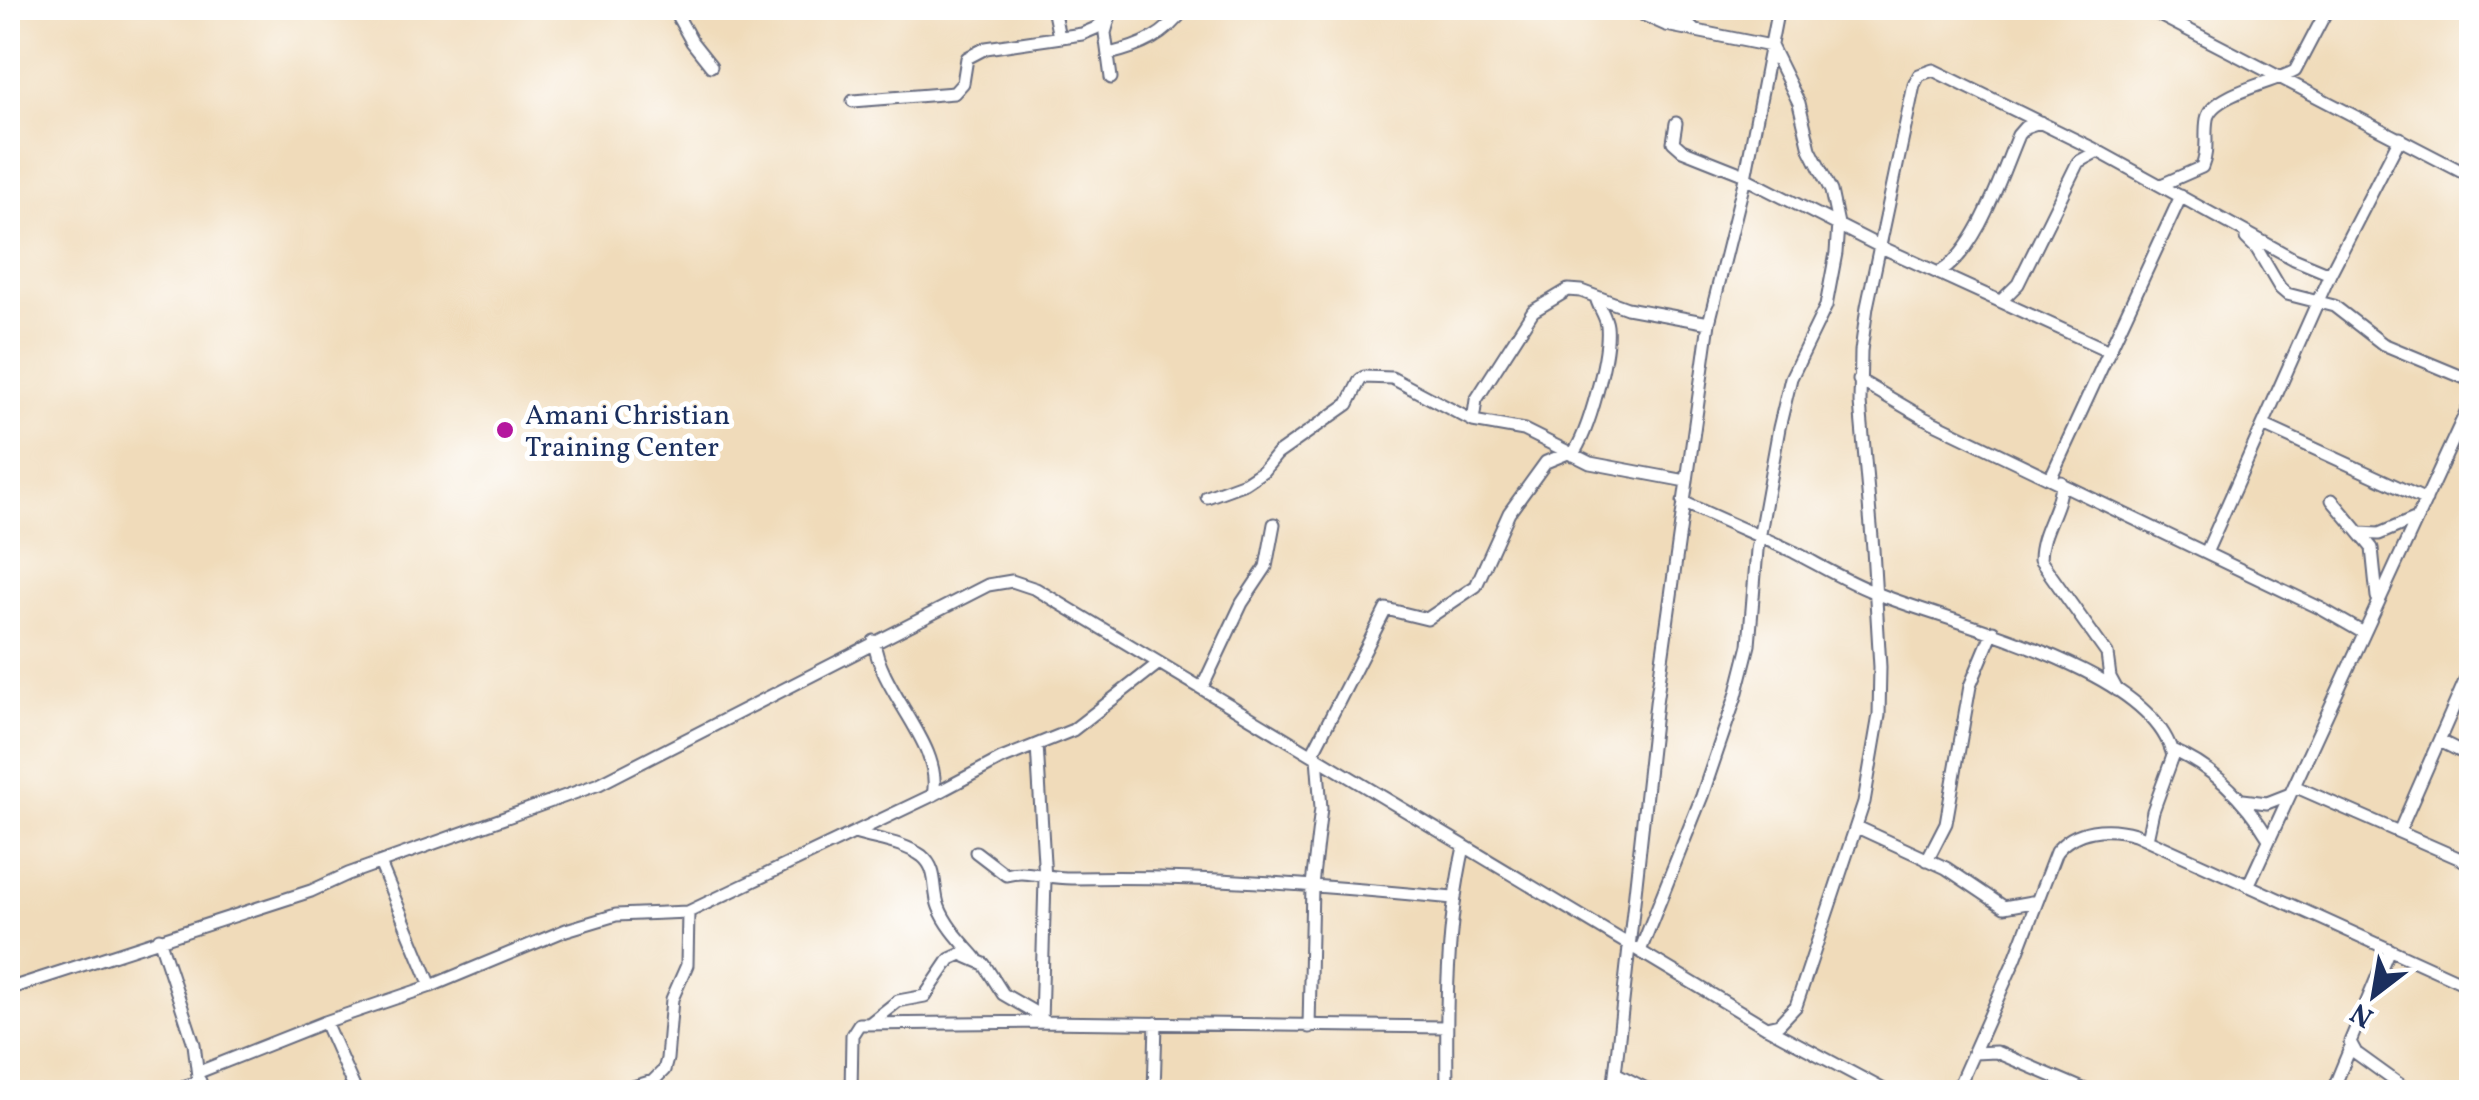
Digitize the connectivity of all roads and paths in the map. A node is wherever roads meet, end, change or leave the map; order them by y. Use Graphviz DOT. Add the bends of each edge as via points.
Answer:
graph roads {
  1 [pos="673,8"];
  2 [pos="1053,8"];
  3 [pos="1185,8"];
  4 [pos="1628,8"];
  5 [pos="1671,8"];
  6 [pos="1778,8"];
  7 [pos="2146,8"];
  8 [pos="2328,8"];
  9 [pos="1111,12"];
  10 [pos="1695,31"];
  11 [pos="1059,37"];
  12 [pos="1771,46"];
  13 [pos="1109,54"];
  14 [pos="711,66"];
  15 [pos="2278,76"];
  16 [pos="1112,78"];
  17 [pos="853,100"];
  18 [pos="2040,122"];
  19 [pos="1676,124"];
  20 [pos="2400,138"];
  21 [pos="2098,151"];
  22 [pos="1745,176"];
  23 [pos="2472,177"];
  24 [pos="2160,185"];
  25 [pos="2181,196"];
  26 [pos="1838,224"];
  27 [pos="2232,225"];
  28 [pos="1880,247"];
  29 [pos="1940,272"];
  30 [pos="2330,274"];
  31 [pos="1596,297"];
  32 [pos="2002,300"];
  33 [pos="2318,301"];
  34 [pos="1709,324"];
  35 [pos="2107,350"];
  36 [pos="1860,380"];
  37 [pos="2472,381"];
  38 [pos="2472,398"];
  39 [pos="1473,420"];
  40 [pos="2263,424"];
  41 [pos="1570,454"];
  42 [pos="2056,479"];
  43 [pos="1686,481"];
  44 [pos="1207,497"];
  45 [pos="2332,500"];
  46 [pos="2426,500"];
  47 [pos="1682,502"];
  48 [pos="2417,518"];
  49 [pos="1274,524"];
  50 [pos="2360,534"];
  51 [pos="1760,536"];
  52 [pos="2206,553"];
  53 [pos="1874,593"];
  54 [pos="2377,601"];
  55 [pos="1992,631"];
  56 [pos="2362,632"];
  57 [pos="874,642"];
  58 [pos="1159,664"];
  59 [pos="2472,664"];
  60 [pos="1202,688"];
  61 [pos="2117,690"];
  62 [pos="2440,741"];
  63 [pos="1037,745"];
  64 [pos="2172,750"];
  65 [pos="1315,756"];
  66 [pos="2472,757"];
  67 [pos="2292,790"];
  68 [pos="933,795"];
  69 [pos="2244,800"];
  70 [pos="1857,826"];
  71 [pos="2399,832"];
  72 [pos="854,833"];
  73 [pos="2270,838"];
  74 [pos="2147,839"];
  75 [pos="1464,847"];
  76 [pos="976,852"];
  77 [pos="1927,860"];
  78 [pos="380,863"];
  79 [pos="2472,864"];
  80 [pos="1045,879"];
  81 [pos="1312,886"];
  82 [pos="2248,886"];
  83 [pos="1453,898"];
  84 [pos="2037,901"];
  85 [pos="688,912"];
  86 [pos="159,938"];
  87 [pos="1634,948"];
  88 [pos="2389,949"];
  89 [pos="978,960"];
  90 [pos="431,986"];
  91 [pos="2472,987"];
  92 [pos="8,989"];
  93 [pos="1041,1019"];
  94 [pos="324,1022"];
  95 [pos="1156,1023"];
  96 [pos="870,1024"];
  97 [pos="1309,1027"];
  98 [pos="1446,1027"];
  99 [pos="1766,1027"];
  100 [pos="1985,1030"];
  101 [pos="2351,1046"];
  102 [pos="1994,1052"];
  103 [pos="1974,1053"];
  104 [pos="1614,1074"];
  105 [pos="8,1076"];
  106 [pos="200,1082"];
  107 [pos="13,1092"];
  108 [pos="168,1092"];
  109 [pos="356,1092"];
  110 [pos="616,1092"];
  111 [pos="851,1092"];
  112 [pos="1154,1092"];
  113 [pos="1447,1092"];
  114 [pos="1613,1092"];
  115 [pos="1652,1092"];
  116 [pos="1888,1092"];
  117 [pos="1956,1092"];
  118 [pos="2090,1092"];
  119 [pos="2332,1092"];
  120 [pos="2410,1092"];
  1 -- 14 [label="street"];
  2 -- 11 [label="street"];
  3 -- 13 [label="street" via="1150,41"];
  4 -- 10 [label="street"];
  5 -- 10 [label="street"];
  6 -- 12 [label="street"];
  7 -- 15 [label="street"];
  8 -- 15 [label="street" via="2295,72"];
  9 -- 11 [label="street" via="1096,28"];
  9 -- 13 [label="street"];
  10 -- 12 [label="street"];
  11 -- 17 [label="street" via="968,55 954,93"];
  12 -- 22 [label="street"];
  12 -- 26 [label="street" via="1800,103"];
  13 -- 16 [label="street"];
  15 -- 20 [label="street"];
  15 -- 24 [label="street" via="2214,106 2206,118 2202,167"];
  18 -- 21 [label="street"];
  18 -- 28 [label="street" via="1933,70 1919,75"];
  18 -- 29 [label="street" via="2018,135 1962,253"];
  19 -- 22 [label="street" via="1673,142 1682,150"];
  20 -- 23 [label="street"];
  20 -- 30 [label="street"];
  21 -- 24 [label="street"];
  21 -- 32 [label="street" via="2078,162 2018,284"];
  22 -- 26 [label="street"];
  22 -- 34 [label="street"];
  24 -- 25 [label="street"];
  25 -- 27 [label="street"];
  25 -- 35 [label="street"];
  26 -- 28 [label="street"];
  26 -- 51 [label="street" via="1830,290 1791,378"];
  27 -- 30 [label="street"];
  27 -- 33 [label="street" via="2287,294"];
  28 -- 29 [label="street"];
  28 -- 36 [label="street"];
  29 -- 32 [label="street"];
  30 -- 33 [label="street"];
  31 -- 34 [label="street"];
  31 -- 39 [label="street" via="1568,290 1537,307 1476,400"];
  31 -- 41 [label="street" via="1607,334 1587,428"];
  32 -- 35 [label="street"];
  33 -- 37 [label="street" via="2383,344"];
  33 -- 40 [label="street"];
  34 -- 43 [label="street"];
  35 -- 42 [label="street"];
  36 -- 42 [label="street" via="1924,418"];
  36 -- 53 [label="street"];
  38 -- 46 [label="street"];
  39 -- 41 [label="street" via="1524,430"];
  39 -- 44 [label="street" via="1392,378 1364,377 1348,404 1263,471"];
  40 -- 46 [label="street"];
  40 -- 52 [label="street"];
  41 -- 43 [label="street"];
  41 -- 65 [label="street" via="1546,462 1510,513 1472,590 1427,618 1386,609"];
  42 -- 52 [label="street"];
  42 -- 61 [label="street" via="2060,500 2040,560 2107,654"];
  43 -- 47 [label="street"];
  45 -- 50 [label="street"];
  46 -- 48 [label="street"];
  47 -- 51 [label="street"];
  47 -- 87 [label="street" via="1642,812"];
  48 -- 50 [label="street" via="2379,534"];
  48 -- 54 [label="street"];
  49 -- 60 [label="street" via="1267,564"];
  50 -- 54 [label="street" via="2374,556"];
  51 -- 53 [label="street"];
  51 -- 87 [label="street" via="1749,645 1736,696 1702,796"];
  52 -- 56 [label="street"];
  53 -- 55 [label="street"];
  53 -- 70 [label="street" via="1880,704"];
  54 -- 56 [label="street"];
  55 -- 61 [label="street"];
  55 -- 77 [label="street" via="1970,686 1946,823"];
  56 -- 67 [label="street"];
  57 -- 58 [label="street" via="1002,580 1036,589"];
  57 -- 68 [label="street" via="935,772"];
  57 -- 78 [label="street" via="599,784"];
  58 -- 60 [label="street"];
  58 -- 63 [label="street" via="1090,719"];
  59 -- 62 [label="street"];
  60 -- 65 [label="street"];
  61 -- 64 [label="street" via="2149,712"];
  62 -- 66 [label="street"];
  62 -- 71 [label="street"];
  63 -- 68 [label="street"];
  63 -- 80 [label="street"];
  64 -- 69 [label="street"];
  64 -- 74 [label="street"];
  65 -- 75 [label="street"];
  65 -- 81 [label="street" via="1321,808"];
  67 -- 69 [label="street" via="2267,803"];
  67 -- 71 [label="street"];
  67 -- 73 [label="street"];
  68 -- 72 [label="street"];
  69 -- 73 [label="street"];
  70 -- 77 [label="street"];
  70 -- 99 [label="street" via="1796,1006 1786,1020"];
  71 -- 79 [label="street"];
  72 -- 85 [label="street"];
  72 -- 89 [label="street" via="899,844 925,859 944,917"];
  73 -- 82 [label="street"];
  74 -- 82 [label="street"];
  74 -- 84 [label="street" via="2116,830 2074,836 2056,852"];
  75 -- 83 [label="street"];
  75 -- 87 [label="street"];
  76 -- 80 [label="street" via="1002,874 1020,871"];
  77 -- 84 [label="street" via="2004,907"];
  78 -- 86 [label="street"];
  78 -- 90 [label="street"];
  80 -- 81 [label="street" via="1170,876"];
  80 -- 93 [label="street"];
  81 -- 83 [label="street"];
  81 -- 97 [label="street"];
  82 -- 88 [label="street"];
  83 -- 98 [label="street"];
  84 -- 100 [label="street"];
  85 -- 90 [label="street" via="616,915"];
  85 -- 110 [label="street" via="687,965 672,999 664,1070"];
  86 -- 92 [label="street"];
  86 -- 106 [label="street"];
  87 -- 99 [label="street"];
  87 -- 104 [label="street"];
  88 -- 91 [label="street"];
  88 -- 101 [label="street"];
  89 -- 93 [label="street" via="1003,994"];
  89 -- 96 [label="street" via="955,956 925,996 898,1001"];
  90 -- 94 [label="street"];
  93 -- 95 [label="street"];
  93 -- 96 [label="street"];
  94 -- 106 [label="street"];
  94 -- 109 [label="street"];
  95 -- 97 [label="street"];
  95 -- 112 [label="street"];
  96 -- 111 [label="street" via="856,1025 852,1034"];
  97 -- 98 [label="street"];
  98 -- 113 [label="street"];
  99 -- 116 [label="street"];
  100 -- 102 [label="street"];
  100 -- 103 [label="street"];
  101 -- 119 [label="street"];
  101 -- 120 [label="street"];
  102 -- 103 [label="street"];
  102 -- 118 [label="street"];
  103 -- 117 [label="street"];
  104 -- 114 [label="street"];
  104 -- 115 [label="street"];
  105 -- 107 [label="street"];
  106 -- 108 [label="street"];
}
